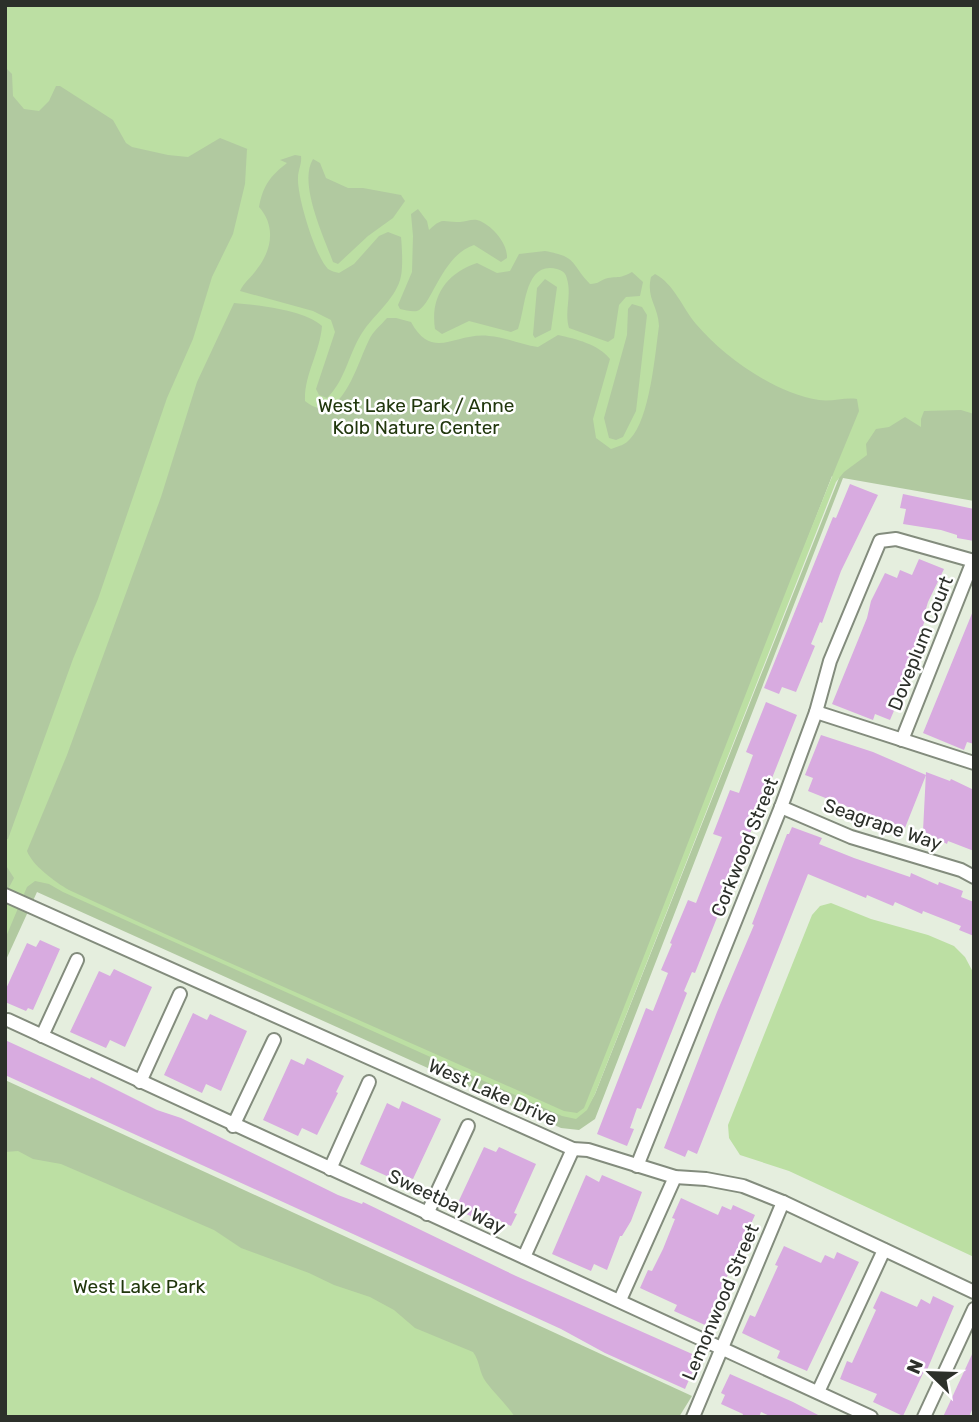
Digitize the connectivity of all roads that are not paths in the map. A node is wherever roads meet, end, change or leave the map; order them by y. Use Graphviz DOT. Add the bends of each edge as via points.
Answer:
graph roads {
  1 [pos="974,561"];
  2 [pos="816,712"];
  3 [pos="902,740"];
  4 [pos="974,763"];
  5 [pos="781,807"];
  6 [pos="974,877"];
  7 [pos="5,895"];
  8 [pos="76,960"];
  9 [pos="180,994"];
  10 [pos="8,1020"];
  11 [pos="42,1036"];
  12 [pos="274,1040"];
  13 [pos="140,1082"];
  14 [pos="369,1082"];
  15 [pos="233,1126"];
  16 [pos="468,1126"];
  17 [pos="573,1149"];
  18 [pos="637,1166"];
  19 [pos="330,1169"];
  20 [pos="675,1177"];
  21 [pos="783,1202"];
  22 [pos="427,1214"];
  23 [pos="884,1250"];
  24 [pos="524,1257"];
  25 [pos="974,1292"];
  26 [pos="620,1300"];
  27 [pos="974,1309"];
  28 [pos="722,1347"];
  29 [pos="818,1392"];
  30 [pos="693,1417"];
  31 [pos="871,1417"];
  32 [pos="924,1417"];
  1 -- 2 [label="street, Corkwood Street" via="896,539 880,541 830,661"];
  1 -- 3 [label="street, Doveplum Court"];
  2 -- 3 [label="street"];
  2 -- 5 [label="street, Corkwood Street"];
  3 -- 4 [label="street"];
  5 -- 6 [label="street, Seagrape Way" via="850,837"];
  5 -- 18 [label="street, Corkwood Street"];
  7 -- 17 [label="street, West Lake Drive"];
  8 -- 11 [label="street"];
  9 -- 13 [label="street"];
  10 -- 11 [label="street, Sweetbay Way"];
  11 -- 13 [label="street, Sweetbay Way"];
  12 -- 15 [label="street"];
  13 -- 15 [label="street, Sweetbay Way"];
  14 -- 19 [label="street"];
  15 -- 19 [label="street, Sweetbay Way"];
  16 -- 22 [label="street"];
  17 -- 18 [label="street, West Lake Drive"];
  17 -- 24 [label="street"];
  18 -- 20 [label="street, West Lake Drive"];
  19 -- 22 [label="street, Sweetbay Way"];
  20 -- 21 [label="street, West Lake Drive" via="743,1186"];
  20 -- 26 [label="street"];
  21 -- 23 [label="street, West Lake Drive"];
  21 -- 28 [label="street, Lemonwood Street"];
  22 -- 24 [label="street, Sweetbay Way"];
  23 -- 25 [label="street, West Lake Drive"];
  23 -- 29 [label="street"];
  24 -- 26 [label="street, Sweetbay Way"];
  26 -- 28 [label="street, Sweetbay Way"];
  27 -- 32 [label="street"];
  28 -- 29 [label="street, Sweetbay Way"];
  28 -- 30 [label="street, Lemonwood Street"];
  29 -- 31 [label="street, Sweetbay Way"];
}
